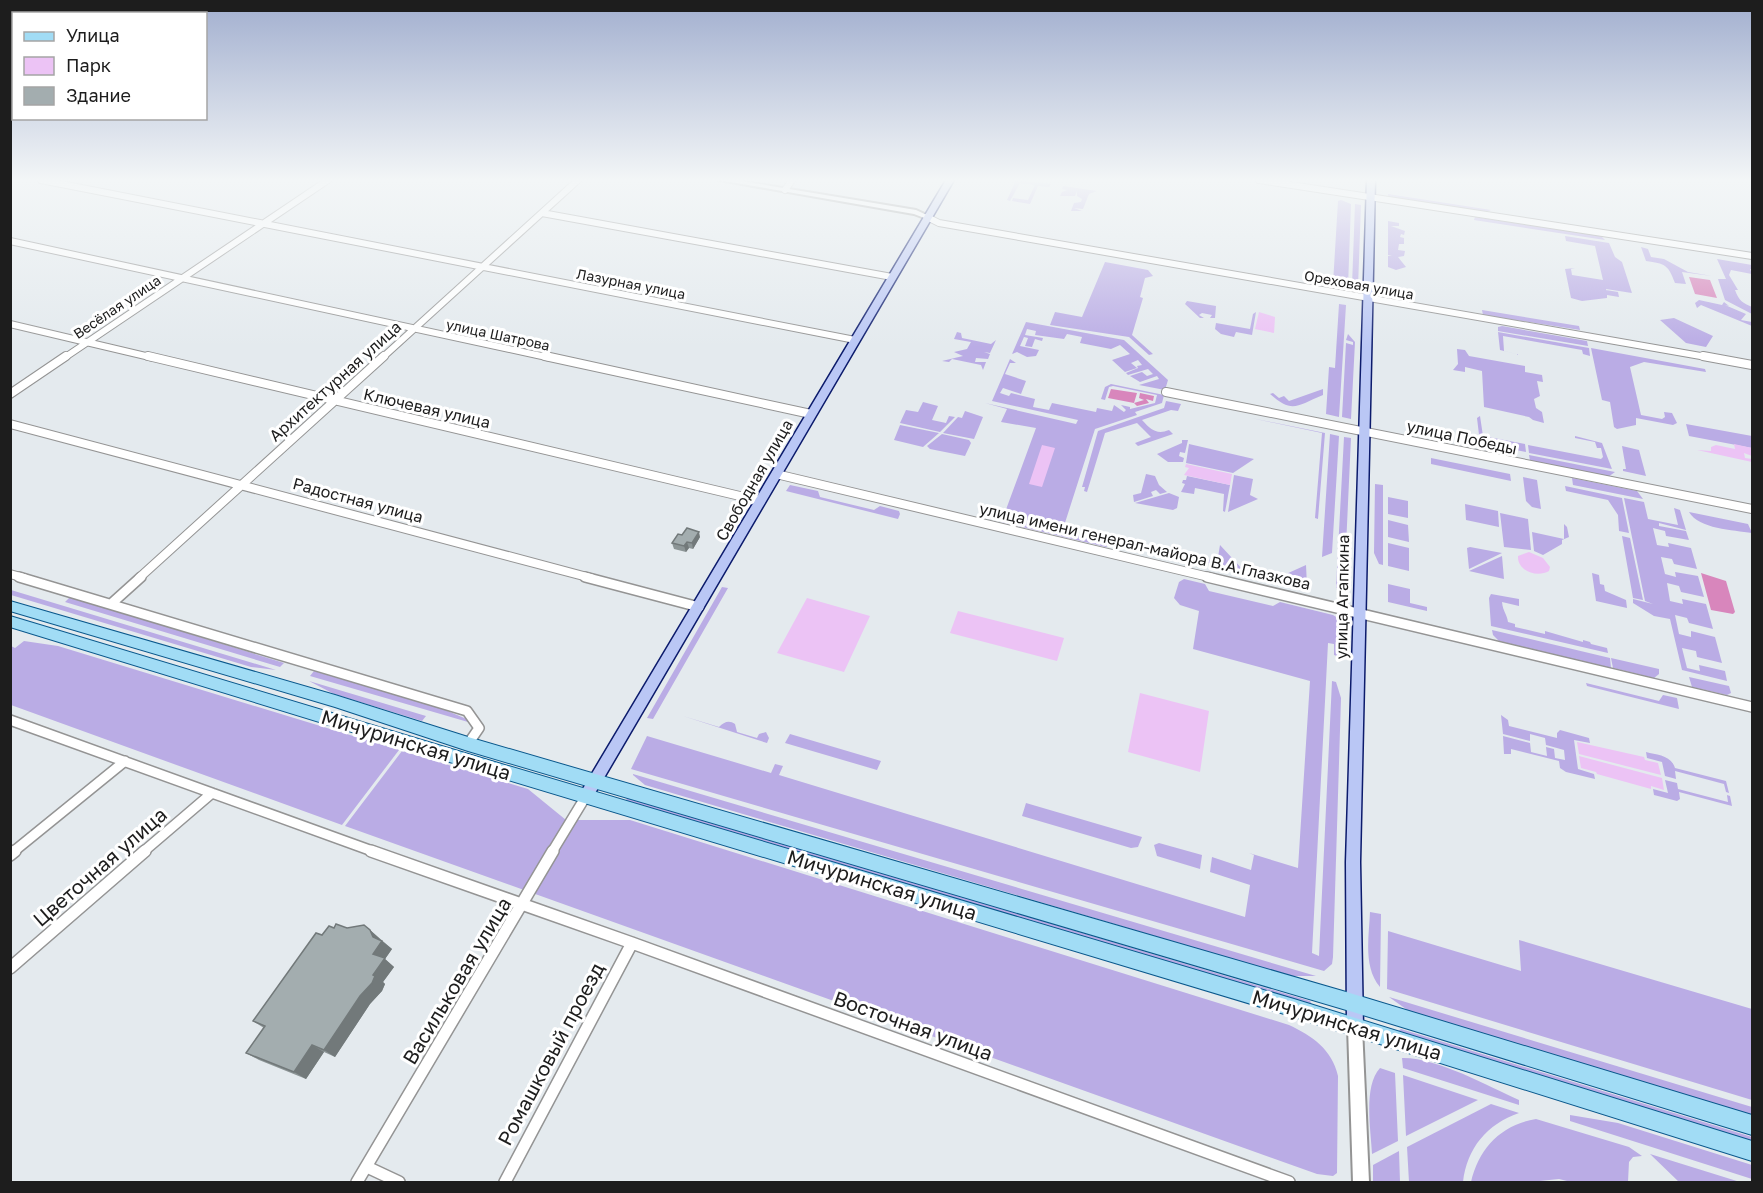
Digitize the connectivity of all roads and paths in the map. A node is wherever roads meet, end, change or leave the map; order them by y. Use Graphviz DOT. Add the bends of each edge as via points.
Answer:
graph roads {
  1 [pos="245,236"];
  2 [pos="322,236"];
  3 [pos="517,236"];
  4 [pos="666,236"];
  5 [pos="916,236"];
  6 [pos="1010,236"];
  7 [pos="1369,236"];
  8 [pos="1620,236"];
  9 [pos="10,241"];
  10 [pos="1752,256"];
  11 [pos="483,267"];
  12 [pos="892,277"];
  13 [pos="181,279"];
  14 [pos="1368,298"];
  15 [pos="10,324"];
  16 [pos="415,329"];
  17 [pos="855,340"];
  18 [pos="85,343"];
  19 [pos="1752,365"];
  20 [pos="1166,392"];
  21 [pos="10,394"];
  22 [pos="337,400"];
  23 [pos="811,414"];
  24 [pos="10,424"];
  25 [pos="1365,431"];
  26 [pos="776,474"];
  27 [pos="242,486"];
  28 [pos="761,501"];
  29 [pos="1752,509"];
  30 [pos="10,574"];
  31 [pos="111,604"];
  32 [pos="10,606"];
  33 [pos="699,607"];
  34 [pos="1360,614"];
  35 [pos="10,621"];
  36 [pos="1752,707"];
  37 [pos="10,720"];
  38 [pos="468,744"];
  39 [pos="125,761"];
  40 [pos="596,779"];
  41 [pos="212,793"];
  42 [pos="586,796"];
  43 [pos="10,855"];
  44 [pos="523,906"];
  45 [pos="633,943"];
  46 [pos="10,968"];
  47 [pos="1354,1015"];
  48 [pos="1752,1125"];
  49 [pos="1752,1151"];
  50 [pos="367,1167"];
  51 [pos="357,1182"];
  52 [pos="399,1182"];
  53 [pos="505,1182"];
  54 [pos="1289,1182"];
  55 [pos="1360,1182"];
  1 -- 13 [label="street, Весёлая улица"];
  2 -- 11 [label="street, Лазурная улица"];
  3 -- 11 [label="street, Архитектурная улица"];
  4 -- 12 [label="street"];
  5 -- 12 [label="main road, Свободная улица"];
  6 -- 14 [label="street, Ореховая улица"];
  7 -- 14 [label="main road, улица Агапкина"];
  8 -- 10 [label="street"];
  9 -- 13 [label="street"];
  11 -- 16 [label="street, Архитектурная улица"];
  11 -- 17 [label="street, Лазурная улица"];
  12 -- 17 [label="main road, Свободная улица"];
  13 -- 16 [label="street, улица Шатрова"];
  13 -- 18 [label="street, Весёлая улица"];
  14 -- 19 [label="street, Ореховая улица"];
  14 -- 25 [label="main road, улица Агапкина"];
  15 -- 18 [label="street, Ключевая улица"];
  16 -- 22 [label="street, Архитектурная улица"];
  16 -- 23 [label="street, улица Шатрова"];
  17 -- 23 [label="main road, Свободная улица"];
  18 -- 21 [label="street, Весёлая улица"];
  18 -- 22 [label="street, Ключевая улица"];
  20 -- 25 [label="street, улица Победы"];
  22 -- 27 [label="street, Архитектурная улица"];
  22 -- 28 [label="street, Ключевая улица"];
  23 -- 26 [label="main road, Свободная улица"];
  24 -- 27 [label="street, Радостная улица"];
  25 -- 29 [label="street, улица Победы"];
  25 -- 34 [label="main road, улица Агапкина"];
  26 -- 28 [label="main road, Свободная улица"];
  26 -- 34 [label="street, улица имени генерал-майора В.А.Глазкова"];
  27 -- 31 [label="street, Архитектурная улица"];
  27 -- 33 [label="street, Радостная улица"];
  28 -- 33 [label="main road, Свободная улица"];
  30 -- 31 [label="street"];
  31 -- 38 [label="street" via="467,711 479,728"];
  32 -- 38 [label="main road, Мичуринская улица"];
  33 -- 40 [label="main road, Свободная улица"];
  34 -- 36 [label="street, улица имени генерал-майора В.А.Глазкова"];
  34 -- 47 [label="main road, улица Агапкина" via="1353,862"];
  35 -- 42 [label="main road, Мичуринская улица"];
  37 -- 39 [label="street, Восточная улица"];
  38 -- 40 [label="main road, Мичуринская улица"];
  39 -- 41 [label="street, Восточная улица"];
  39 -- 43 [label="street"];
  40 -- 42 [label="main road, Свободная улица"];
  40 -- 47 [label="main road, Мичуринская улица"];
  41 -- 44 [label="street, Восточная улица"];
  41 -- 46 [label="street, Цветочная улица"];
  42 -- 44 [label="street, Васильковая улица"];
  42 -- 47 [label="main road, Мичуринская улица"];
  44 -- 45 [label="street, Восточная улица"];
  44 -- 50 [label="street, Васильковая улица"];
  45 -- 53 [label="street, Ромашковый проезд"];
  45 -- 54 [label="street, Восточная улица"];
  47 -- 48 [label="main road, Мичуринская улица"];
  47 -- 49 [label="main road, Мичуринская улица"];
  47 -- 55 [label="street"];
  50 -- 51 [label="street, Васильковая улица"];
  50 -- 52 [label="street"];
}
